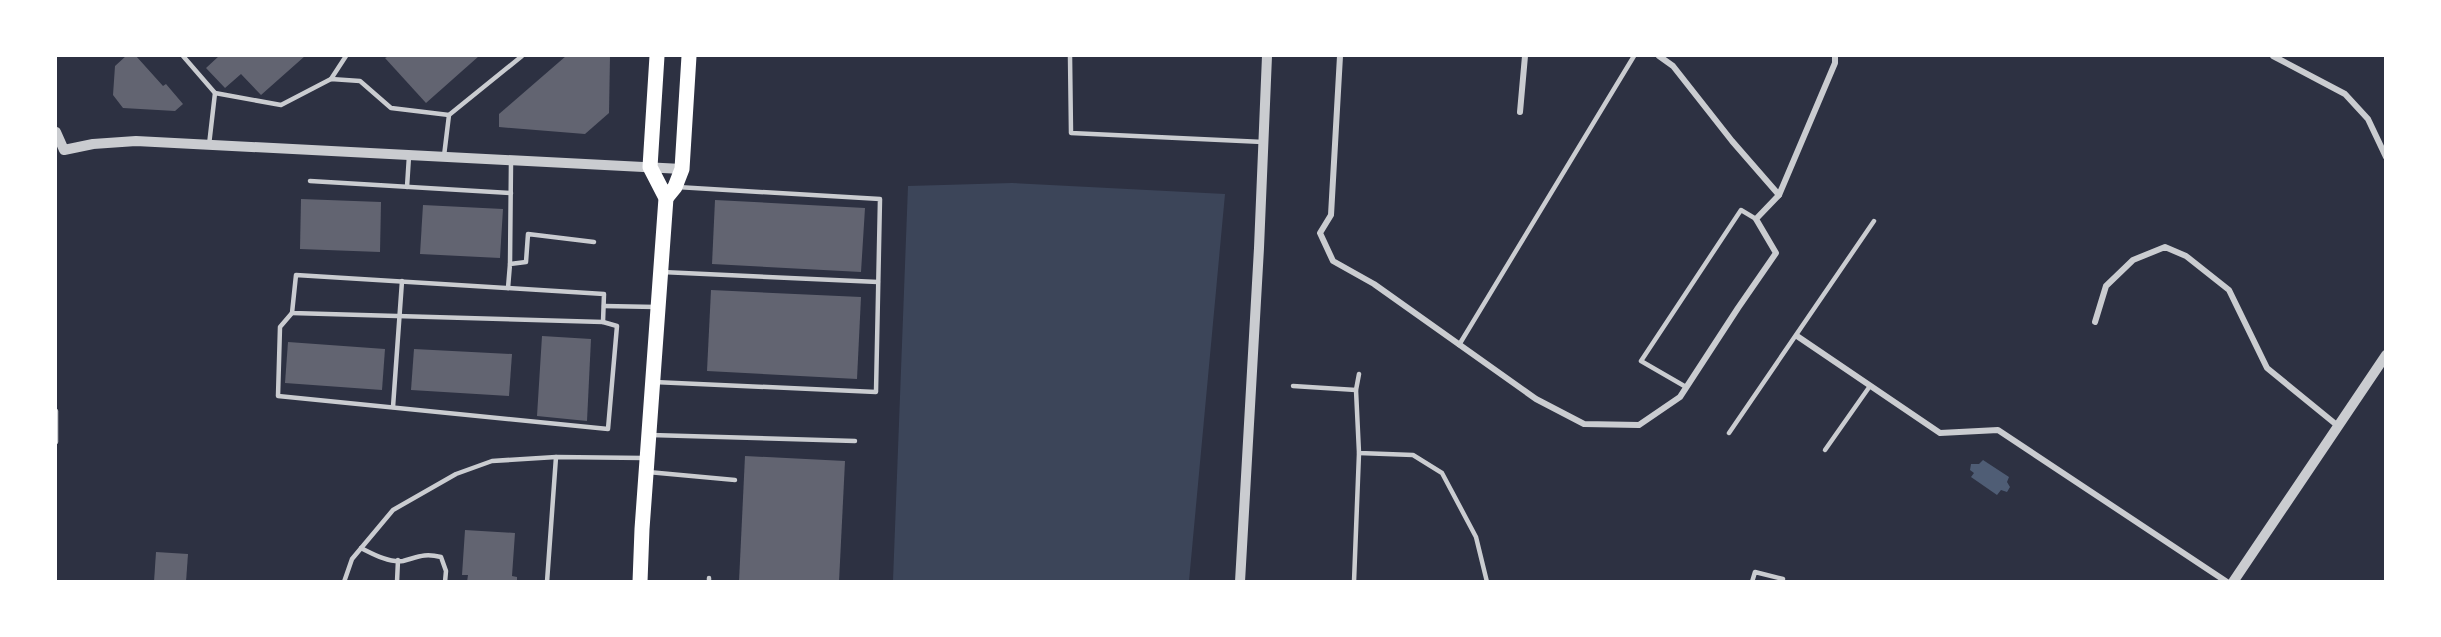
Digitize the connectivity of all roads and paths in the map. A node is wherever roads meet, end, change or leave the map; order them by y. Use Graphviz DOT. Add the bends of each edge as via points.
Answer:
graph roads {
  1 [pos="183,56"];
  2 [pos="346,56"];
  3 [pos="522,56"];
  4 [pos="657,56"];
  5 [pos="689,56"];
  6 [pos="1070,56"];
  7 [pos="1267,56"];
  8 [pos="1340,56"];
  9 [pos="1525,56"];
  10 [pos="1634,56"];
  11 [pos="1659,56"];
  12 [pos="1835,56"];
  13 [pos="2273,56"];
  14 [pos="331,79"];
  15 [pos="215,93"];
  16 [pos="1520,112"];
  17 [pos="449,115"];
  18 [pos="56,132"];
  19 [pos="1263,142"];
  20 [pos="209,145"];
  21 [pos="60,152"];
  22 [pos="409,156"];
  23 [pos="2385,157"];
  24 [pos="443,158"];
  25 [pos="511,162"];
  26 [pos="650,167"];
  27 [pos="682,169"];
  28 [pos="310,181"];
  29 [pos="407,187"];
  30 [pos="670,192"];
  31 [pos="511,193"];
  32 [pos="1779,195"];
  33 [pos="1756,219"];
  34 [pos="1874,221"];
  35 [pos="594,242"];
  36 [pos="510,264"];
  37 [pos="661,272"];
  38 [pos="402,281"];
  39 [pos="878,282"];
  40 [pos="508,288"];
  41 [pos="604,306"];
  42 [pos="658,307"];
  43 [pos="292,313"];
  44 [pos="399,316"];
  45 [pos="603,322"];
  46 [pos="2095,322"];
  47 [pos="1797,336"];
  48 [pos="1460,345"];
  49 [pos="2385,355"];
  50 [pos="1359,374"];
  51 [pos="653,382"];
  52 [pos="1293,386"];
  53 [pos="1870,386"];
  54 [pos="1686,387"];
  55 [pos="1356,390"];
  56 [pos="393,407"];
  57 [pos="56,411"];
  58 [pos="2338,426"];
  59 [pos="1729,433"];
  60 [pos="649,435"];
  61 [pos="56,441"];
  62 [pos="855,441"];
  63 [pos="1825,450"];
  64 [pos="1359,453"];
  65 [pos="556,457"];
  66 [pos="646,465"];
  67 [pos="735,480"];
  68 [pos="361,548"];
  69 [pos="398,560"];
  70 [pos="344,582"];
  71 [pos="397,582"];
  72 [pos="445,582"];
  73 [pos="547,582"];
  74 [pos="640,582"];
  75 [pos="1240,582"];
  76 [pos="1354,582"];
  77 [pos="1487,582"];
  78 [pos="1752,582"];
  79 [pos="1782,582"];
  80 [pos="2227,582"];
  81 [pos="2233,582"];
  1 -- 15 [label="lane"];
  2 -- 14 [label="lane"];
  3 -- 17 [label="lane"];
  4 -- 26 [label="main road"];
  5 -- 27 [label="main road"];
  6 -- 19 [label="lane" via="1071,133"];
  7 -- 19 [label="street"];
  8 -- 48 [label="street" via="1331,215 1320,233 1333,261 1374,284"];
  9 -- 16 [label="street"];
  10 -- 48 [label="lane"];
  11 -- 32 [label="street" via="1673,66"];
  12 -- 32 [label="street"];
  13 -- 23 [label="street" via="2345,94 2368,119"];
  14 -- 15 [label="lane" via="281,105"];
  14 -- 17 [label="lane" via="360,81 392,108"];
  15 -- 20 [label="lane"];
  17 -- 24 [label="lane"];
  18 -- 21 [label="street"];
  19 -- 75 [label="street"];
  20 -- 21 [label="street" via="136,141 93,144"];
  20 -- 22 [label="street"];
  22 -- 24 [label="street"];
  22 -- 29 [label="lane"];
  24 -- 25 [label="street"];
  25 -- 26 [label="street"];
  25 -- 31 [label="lane"];
  26 -- 27 [label="street"];
  26 -- 30 [label="main road"];
  27 -- 30 [label="main road"];
  28 -- 29 [label="lane"];
  29 -- 31 [label="lane"];
  30 -- 37 [label="main road"];
  30 -- 39 [label="lane" via="880,199"];
  31 -- 36 [label="lane"];
  32 -- 33 [label="street"];
  33 -- 54 [label="street" via="1776,253"];
  33 -- 54 [label="lane" via="1741,210 1641,361"];
  34 -- 47 [label="lane"];
  35 -- 36 [label="lane" via="528,234 526,262"];
  36 -- 40 [label="lane"];
  37 -- 39 [label="lane"];
  37 -- 42 [label="main road"];
  38 -- 40 [label="lane"];
  38 -- 43 [label="lane" via="296,275"];
  38 -- 44 [label="lane"];
  39 -- 51 [label="lane" via="876,392"];
  40 -- 41 [label="lane" via="604,294"];
  41 -- 42 [label="lane"];
  41 -- 45 [label="lane"];
  42 -- 51 [label="main road"];
  43 -- 44 [label="lane"];
  43 -- 56 [label="lane" via="280,327 278,396"];
  44 -- 45 [label="lane"];
  44 -- 56 [label="lane"];
  45 -- 56 [label="lane" via="617,326 608,429"];
  46 -- 58 [label="street" via="2106,286 2133,260 2164,247 2186,256 2229,290 2267,368"];
  47 -- 53 [label="street"];
  47 -- 59 [label="lane"];
  48 -- 54 [label="street" via="1536,399 1584,424 1639,425 1680,398"];
  49 -- 58 [label="street"];
  50 -- 55 [label="lane"];
  51 -- 60 [label="main road"];
  52 -- 55 [label="lane"];
  53 -- 63 [label="lane"];
  53 -- 80 [label="street" via="1940,433 1998,430"];
  55 -- 64 [label="lane"];
  57 -- 61 [label="lane"];
  58 -- 81 [label="street"];
  60 -- 62 [label="lane"];
  60 -- 66 [label="main road"];
  64 -- 76 [label="lane"];
  64 -- 77 [label="lane" via="1413,455 1442,473 1476,537"];
  65 -- 66 [label="lane"];
  65 -- 68 [label="lane" via="492,461 456,474 393,510"];
  65 -- 73 [label="lane"];
  66 -- 67 [label="lane"];
  66 -- 74 [label="main road"];
  68 -- 69 [label="lane"];
  68 -- 70 [label="lane" via="352,559"];
  69 -- 71 [label="lane"];
  69 -- 72 [label="lane" via="441,557"];
  78 -- 79 [label="lane" via="1755,572 1783,579"];
}
